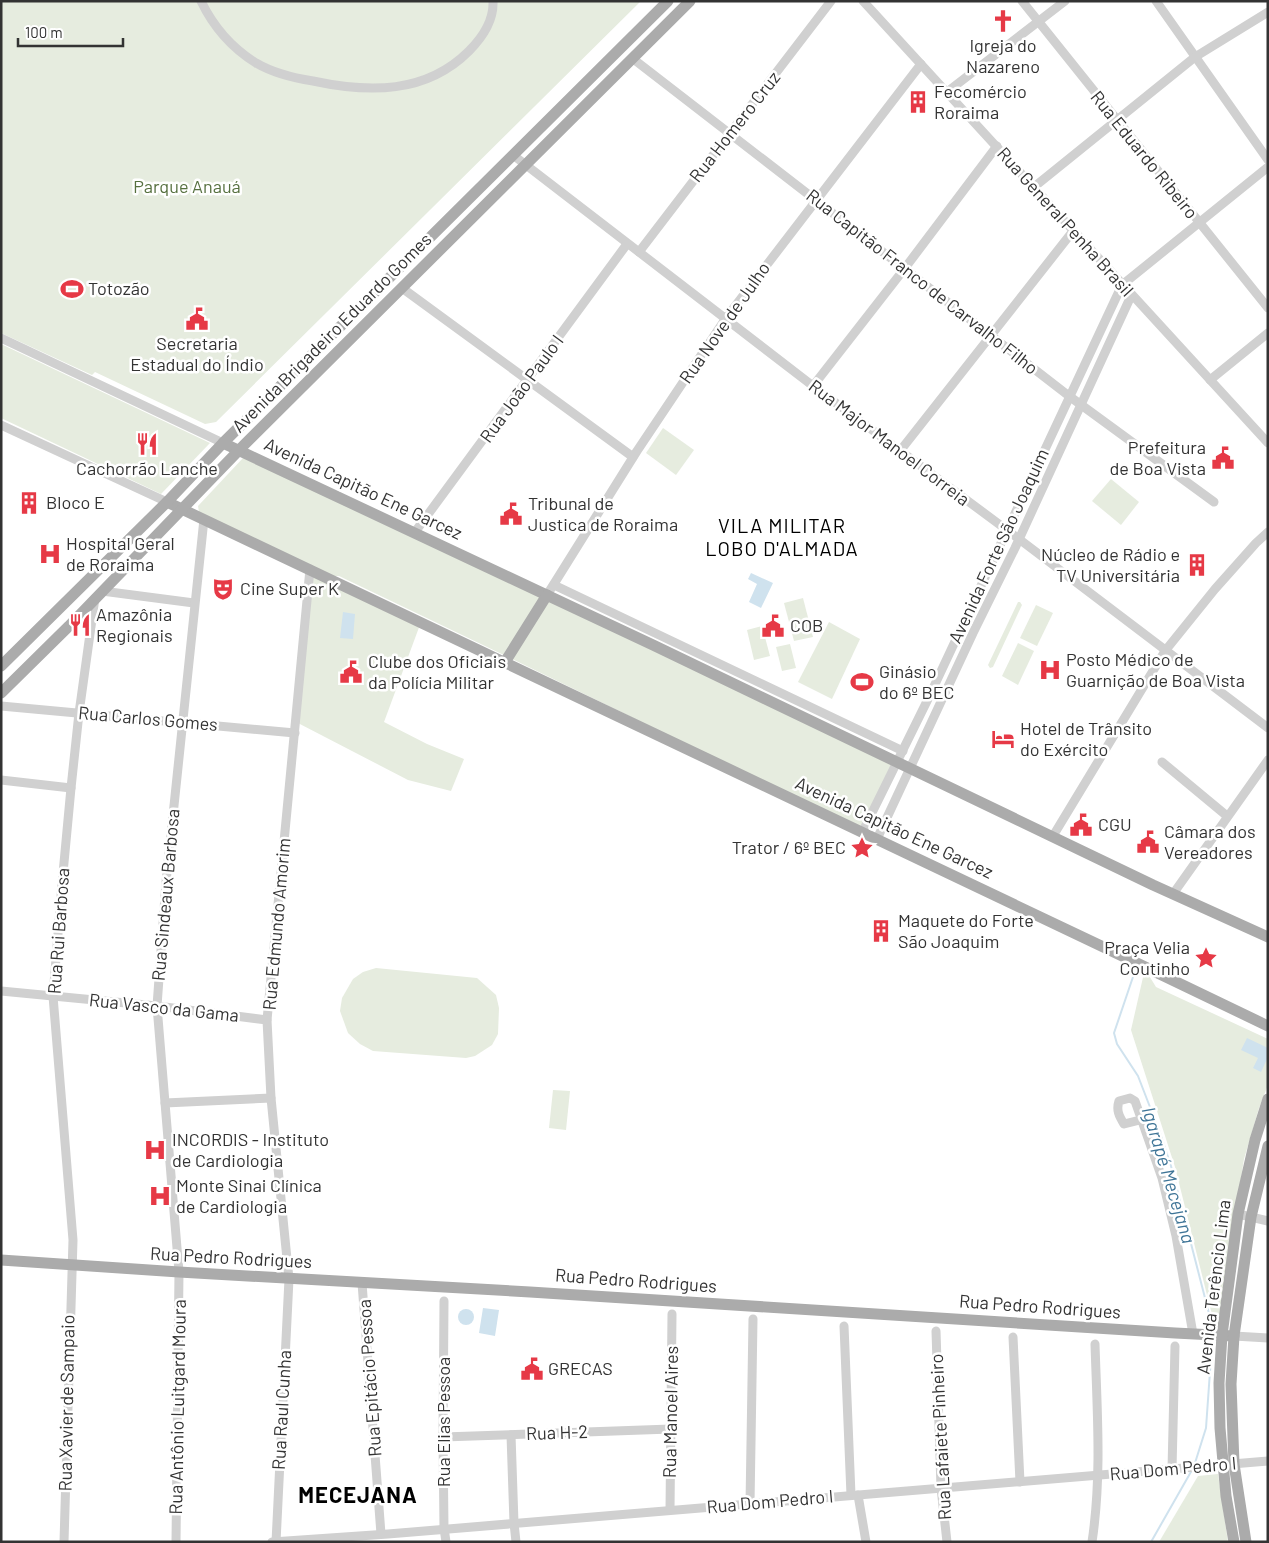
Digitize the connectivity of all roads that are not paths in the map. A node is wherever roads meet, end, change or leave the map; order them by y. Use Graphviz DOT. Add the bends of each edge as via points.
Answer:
graph roads {
  1 [pos="201,1"];
  2 [pos="493,1"];
  3 [pos="668,1"];
  4 [pos="690,1"];
  5 [pos="831,1"];
  6 [pos="864,1"];
  7 [pos="1022,1"];
  8 [pos="1065,1"];
  9 [pos="1156,1"];
  10 [pos="1268,12"];
  11 [pos="1038,22"];
  12 [pos="1195,57"];
  13 [pos="632,58"];
  14 [pos="921,64"];
  15 [pos="948,92"];
  16 [pos="1116,120"];
  17 [pos="730,133"];
  18 [pos="997,146"];
  19 [pos="513,155"];
  20 [pos="1268,160"];
  21 [pos="525,165"];
  22 [pos="1268,167"];
  23 [pos="1034,187"];
  24 [pos="817,200"];
  25 [pos="1199,223"];
  26 [pos="1072,231"];
  27 [pos="627,244"];
  28 [pos="639,252"];
  29 [pos="905,268"];
  30 [pos="1122,285"];
  31 [pos="402,288"];
  32 [pos="1131,296"];
  33 [pos="1268,308"];
  34 [pos="726,318"];
  35 [pos="1268,333"];
  36 [pos="991,335"];
  37 [pos="1,338"];
  38 [pos="528,380"];
  39 [pos="1210,380"];
  40 [pos="813,386"];
  41 [pos="1069,396"];
  42 [pos="1080,404"];
  43 [pos="1,424"];
  44 [pos="223,443"];
  45 [pos="1268,443"];
  46 [pos="239,450"];
  47 [pos="900,451"];
  48 [pos="633,457"];
  49 [pos="167,502"];
  50 [pos="1214,502"];
  51 [pos="183,508"];
  52 [pos="204,519"];
  53 [pos="1006,530"];
  54 [pos="415,532"];
  55 [pos="1268,532"];
  56 [pos="1019,539"];
  57 [pos="310,569"];
  58 [pos="554,585"];
  59 [pos="99,595"];
  60 [pos="547,595"];
  61 [pos="194,603"];
  62 [pos="60,610"];
  63 [pos="69,626"];
  64 [pos="961,628"];
  65 [pos="973,633"];
  66 [pos="34,634"];
  67 [pos="48,646"];
  68 [pos="1165,651"];
  69 [pos="505,662"];
  70 [pos="1,666"];
  71 [pos="1,692"];
  72 [pos="1,706"];
  73 [pos="79,713"];
  74 [pos="183,722"];
  75 [pos="1268,728"];
  76 [pos="912,731"];
  77 [pos="295,733"];
  78 [pos="924,737"];
  79 [pos="900,756"];
  80 [pos="1268,760"];
  81 [pos="1162,762"];
  82 [pos="909,768"];
  83 [pos="1,780"];
  84 [pos="71,788"];
  85 [pos="1227,816"];
  86 [pos="862,833"];
  87 [pos="1053,836"];
  88 [pos="876,839"];
  89 [pos="1173,894"];
  90 [pos="1268,937"];
  91 [pos="1,991"];
  92 [pos="54,996"];
  93 [pos="158,1006"];
  94 [pos="267,1020"];
  95 [pos="1268,1026"];
  96 [pos="271,1098"];
  97 [pos="1268,1099"];
  98 [pos="164,1103"];
  99 [pos="1140,1120"];
  100 [pos="1268,1146"];
  101 [pos="1238,1214"];
  102 [pos="1251,1217"];
  103 [pos="1268,1221"];
  104 [pos="1,1260"];
  105 [pos="71,1265"];
  106 [pos="179,1272"];
  107 [pos="289,1278"];
  108 [pos="362,1283"];
  109 [pos="444,1301"];
  110 [pos="672,1314"];
  111 [pos="753,1319"];
  112 [pos="844,1326"];
  113 [pos="936,1331"];
  114 [pos="1195,1334"];
  115 [pos="1225,1335"];
  116 [pos="1013,1337"];
  117 [pos="1268,1338"];
  118 [pos="1095,1344"];
  119 [pos="1175,1346"];
  120 [pos="671,1429"];
  121 [pos="512,1435"];
  122 [pos="443,1436"];
  123 [pos="1268,1461"];
  124 [pos="1228,1464"];
  125 [pos="1176,1469"];
  126 [pos="1098,1475"];
  127 [pos="1020,1482"];
  128 [pos="941,1488"];
  129 [pos="855,1495"];
  130 [pos="750,1504"];
  131 [pos="670,1510"];
  132 [pos="514,1523"];
  133 [pos="444,1528"];
  134 [pos="382,1534"];
  135 [pos="64,1542"];
  136 [pos="176,1542"];
  137 [pos="272,1542"];
  138 [pos="276,1542"];
  139 [pos="446,1542"];
  140 [pos="516,1542"];
  141 [pos="866,1542"];
  142 [pos="948,1542"];
  143 [pos="1092,1542"];
  144 [pos="1234,1542"];
  145 [pos="1246,1542"];
  1 -- 2 [label="street" via="220,32 256,63 285,76 325,84 383,89 427,79 462,58 489,24"];
  3 -- 19 [label="main road, Avenida Brigadeiro Eduardo Gomes"];
  4 -- 13 [label="main road, Avenida Brigadeiro Eduardo Gomes"];
  5 -- 17 [label="street, Rua Homero Cruz"];
  6 -- 14 [label="street, Rua General Penha Brasil"];
  7 -- 11 [label="street, Rua Eduardo Ribeiro"];
  8 -- 11 [label="street"];
  9 -- 12 [label="street"];
  10 -- 12 [label="street"];
  11 -- 15 [label="street"];
  11 -- 16 [label="street, Rua Eduardo Ribeiro"];
  12 -- 16 [label="street"];
  12 -- 20 [label="street"];
  13 -- 17 [label="street, Rua Capitão Franco de Carvalho Filho"];
  13 -- 21 [label="main road, Avenida Brigadeiro Eduardo Gomes"];
  14 -- 15 [label="street, Rua General Penha Brasil"];
  14 -- 24 [label="street, Rua Nove de Julho"];
  15 -- 18 [label="street, Rua General Penha Brasil"];
  16 -- 23 [label="street"];
  16 -- 25 [label="street, Rua Eduardo Ribeiro"];
  17 -- 24 [label="street, Rua Capitão Franco de Carvalho Filho"];
  17 -- 28 [label="street, Rua Homero Cruz"];
  18 -- 23 [label="street, Rua General Penha Brasil"];
  18 -- 29 [label="street"];
  19 -- 21 [label="street, Rua Major Manoel Correia"];
  19 -- 44 [label="main road, Avenida Brigadeiro Eduardo Gomes"];
  21 -- 27 [label="street, Rua Major Manoel Correia"];
  21 -- 31 [label="main road, Avenida Brigadeiro Eduardo Gomes"];
  22 -- 25 [label="street"];
  23 -- 26 [label="street, Rua General Penha Brasil"];
  24 -- 29 [label="street, Rua Capitão Franco de Carvalho Filho"];
  24 -- 34 [label="street, Rua Nove de Julho"];
  25 -- 30 [label="street"];
  25 -- 33 [label="street, Rua Eduardo Ribeiro"];
  26 -- 30 [label="street, Rua General Penha Brasil"];
  26 -- 36 [label="street"];
  27 -- 28 [label="street, Rua Major Manoel Correia"];
  27 -- 38 [label="street, Rua João Paulo I"];
  28 -- 34 [label="street, Rua Major Manoel Correia"];
  29 -- 36 [label="street, Rua Capitão Franco de Carvalho Filho"];
  29 -- 40 [label="street"];
  30 -- 32 [label="street, Rua General Penha Brasil"];
  30 -- 41 [label="street, Avenida Forte São Joaquim"];
  31 -- 38 [label="street"];
  31 -- 46 [label="main road, Avenida Brigadeiro Eduardo Gomes"];
  32 -- 39 [label="street, Rua General Penha Brasil"];
  32 -- 42 [label="street, Avenida Forte São Joaquim"];
  34 -- 40 [label="street, Rua Major Manoel Correia"];
  34 -- 48 [label="street, Rua Nove de Julho"];
  35 -- 39 [label="street"];
  36 -- 41 [label="street, Rua Capitão Franco de Carvalho Filho"];
  36 -- 47 [label="street"];
  37 -- 44 [label="street, Avenida Capitão Ene Garcez"];
  38 -- 48 [label="street"];
  38 -- 54 [label="street, Rua João Paulo I"];
  39 -- 45 [label="street, Rua General Penha Brasil"];
  40 -- 47 [label="street, Rua Major Manoel Correia"];
  41 -- 42 [label="street, Rua Capitão Franco de Carvalho Filho"];
  41 -- 53 [label="street, Avenida Forte São Joaquim"];
  42 -- 50 [label="street, Rua Capitão Franco de Carvalho Filho"];
  42 -- 56 [label="street, Avenida Forte São Joaquim"];
  43 -- 49 [label="street, Avenida Capitão Ene Garcez"];
  44 -- 46 [label="main road, Avenida Capitão Ene Garcez"];
  44 -- 49 [label="main road, Avenida Brigadeiro Eduardo Gomes"];
  46 -- 51 [label="main road, Avenida Brigadeiro Eduardo Gomes"];
  46 -- 54 [label="main road, Avenida Capitão Ene Garcez"];
  47 -- 53 [label="street, Rua Major Manoel Correia"];
  48 -- 58 [label="street, Rua Nove de Julho"];
  49 -- 51 [label="main road, Avenida Capitão Ene Garcez"];
  49 -- 62 [label="main road, Avenida Brigadeiro Eduardo Gomes"];
  51 -- 52 [label="main road, Avenida Capitão Ene Garcez"];
  51 -- 59 [label="main road, Avenida Brigadeiro Eduardo Gomes"];
  52 -- 57 [label="main road, Avenida Capitão Ene Garcez"];
  52 -- 61 [label="street, Rua Sindeaux Barbosa"];
  53 -- 56 [label="street, Rua Major Manoel Correia"];
  53 -- 64 [label="street, Avenida Forte São Joaquim"];
  54 -- 60 [label="main road, Avenida Capitão Ene Garcez"];
  55 -- 68 [label="street" via="1215,589"];
  56 -- 65 [label="street, Avenida Forte São Joaquim"];
  56 -- 68 [label="street, Rua Major Manoel Correia"];
  57 -- 69 [label="main road, Avenida Capitão Ene Garcez"];
  57 -- 77 [label="street, Rua Edmundo Amorim"];
  58 -- 60 [label="street, Rua Nove de Julho"];
  58 -- 79 [label="street, Avenida Capitão Ene Garcez"];
  59 -- 61 [label="street"];
  59 -- 63 [label="main road, Avenida Brigadeiro Eduardo Gomes"];
  59 -- 73 [label="street, Rua Rui Barbosa"];
  60 -- 69 [label="main road"];
  60 -- 79 [label="main road, Avenida Capitão Ene Garcez"];
  61 -- 74 [label="street, Rua Sindeaux Barbosa"];
  62 -- 63 [label="main road" via="52,622 53,628 59,631"];
  62 -- 66 [label="main road, Avenida Brigadeiro Eduardo Gomes"];
  63 -- 67 [label="main road, Avenida Brigadeiro Eduardo Gomes"];
  64 -- 65 [label="street"];
  64 -- 76 [label="street, Avenida Forte São Joaquim"];
  65 -- 78 [label="street, Avenida Forte São Joaquim"];
  66 -- 67 [label="main road" via="45,628 51,629 53,636"];
  66 -- 70 [label="main road, Avenida Brigadeiro Eduardo Gomes"];
  67 -- 71 [label="main road, Avenida Brigadeiro Eduardo Gomes"];
  68 -- 75 [label="street, Rua Major Manoel Correia"];
  68 -- 87 [label="street"];
  69 -- 86 [label="main road, Avenida Capitão Ene Garcez"];
  72 -- 73 [label="street, Rua Carlos Gomes"];
  73 -- 74 [label="street, Rua Carlos Gomes"];
  73 -- 84 [label="street, Rua Rui Barbosa"];
  74 -- 77 [label="street, Rua Carlos Gomes"];
  74 -- 93 [label="street, Rua Sindeaux Barbosa" via="166,882"];
  76 -- 78 [label="street"];
  76 -- 79 [label="street, Avenida Forte São Joaquim"];
  77 -- 94 [label="street, Rua Edmundo Amorim"];
  78 -- 82 [label="street, Avenida Forte São Joaquim"];
  79 -- 82 [label="main road, Avenida Capitão Ene Garcez"];
  79 -- 86 [label="street, Avenida Forte São Joaquim"];
  80 -- 85 [label="street"];
  81 -- 85 [label="street"];
  82 -- 87 [label="main road, Avenida Capitão Ene Garcez"];
  82 -- 88 [label="street, Avenida Forte São Joaquim"];
  83 -- 84 [label="street"];
  84 -- 92 [label="street, Rua Rui Barbosa"];
  85 -- 89 [label="street"];
  86 -- 88 [label="main road, Avenida Capitão Ene Garcez"];
  87 -- 89 [label="main road, Avenida Capitão Ene Garcez"];
  88 -- 95 [label="main road, Avenida Capitão Ene Garcez"];
  89 -- 90 [label="main road, Avenida Capitão Ene Garcez"];
  91 -- 92 [label="street, Rua Vasco da Gama"];
  92 -- 93 [label="street, Rua Vasco da Gama"];
  92 -- 105 [label="street, Rua Rui Barbosa" via="71,1206"];
  93 -- 94 [label="street, Rua Vasco da Gama"];
  93 -- 98 [label="street, Rua Sindeaux Barbosa"];
  94 -- 96 [label="street, Rua Edmundo Amorim"];
  96 -- 98 [label="street"];
  96 -- 107 [label="street, Rua Edmundo Amorim"];
  97 -- 101 [label="main road, Avenida Terêncio Lima"];
  98 -- 106 [label="street, Rua Sindeaux Barbosa"];
  99 -- 114 [label="street" via="1159,1170 1176,1236"];
  100 -- 102 [label="main road, Avenida Terêncio Lima"];
  101 -- 102 [label="street"];
  101 -- 115 [label="main road, Avenida Terêncio Lima"];
  102 -- 103 [label="street"];
  102 -- 115 [label="main road, Avenida Terêncio Lima"];
  104 -- 105 [label="main road, Rua Pedro Rodrigues"];
  105 -- 106 [label="main road, Rua Pedro Rodrigues"];
  105 -- 135 [label="street, Rua Xavier de Sampaio"];
  106 -- 107 [label="main road, Rua Pedro Rodrigues"];
  106 -- 136 [label="street, Rua Antônio Luitgard Moura"];
  107 -- 108 [label="main road, Rua Pedro Rodrigues"];
  107 -- 138 [label="street, Rua Raul Cunha"];
  108 -- 114 [label="main road, Rua Pedro Rodrigues"];
  108 -- 134 [label="street, Rua Epitácio Pessoa"];
  109 -- 122 [label="street, Rua Elias Pessoa"];
  110 -- 120 [label="street, Rua Manoel Aires"];
  111 -- 130 [label="street"];
  112 -- 129 [label="street"];
  113 -- 128 [label="street, Rua Lafaiete Pinheiro"];
  114 -- 115 [label="main road, Rua Pedro Rodrigues"];
  115 -- 117 [label="street, Rua Pedro Rodrigues"];
  115 -- 124 [label="main road, Avenida Terêncio Lima" via="1231,1384"];
  116 -- 127 [label="street"];
  118 -- 126 [label="street"];
  119 -- 125 [label="street"];
  120 -- 121 [label="street, Rua H-2"];
  120 -- 131 [label="street, Rua Manoel Aires"];
  121 -- 122 [label="street, Rua H-2"];
  121 -- 132 [label="street"];
  122 -- 133 [label="street, Rua Elias Pessoa"];
  123 -- 124 [label="street, Rua Dom Pedro I"];
  124 -- 125 [label="street, Rua Dom Pedro I"];
  124 -- 144 [label="main road, Avenida Terêncio Lima"];
  124 -- 145 [label="main road, Avenida Terêncio Lima"];
  125 -- 126 [label="street, Rua Dom Pedro I"];
  126 -- 127 [label="street, Rua Dom Pedro I"];
  126 -- 143 [label="street"];
  127 -- 128 [label="street, Rua Dom Pedro I"];
  128 -- 129 [label="street, Rua Dom Pedro I"];
  128 -- 142 [label="street, Rua Lafaiete Pinheiro"];
  129 -- 130 [label="street, Rua Dom Pedro I"];
  129 -- 141 [label="street"];
  130 -- 131 [label="street, Rua Dom Pedro I"];
  131 -- 132 [label="street, Rua Dom Pedro I"];
  132 -- 133 [label="street, Rua Dom Pedro I"];
  132 -- 140 [label="street"];
  133 -- 134 [label="street, Rua Dom Pedro I"];
  133 -- 139 [label="street, Rua Elias Pessoa"];
  134 -- 138 [label="street, Rua Dom Pedro I"];
  137 -- 138 [label="street, Rua Dom Pedro I"];
}
